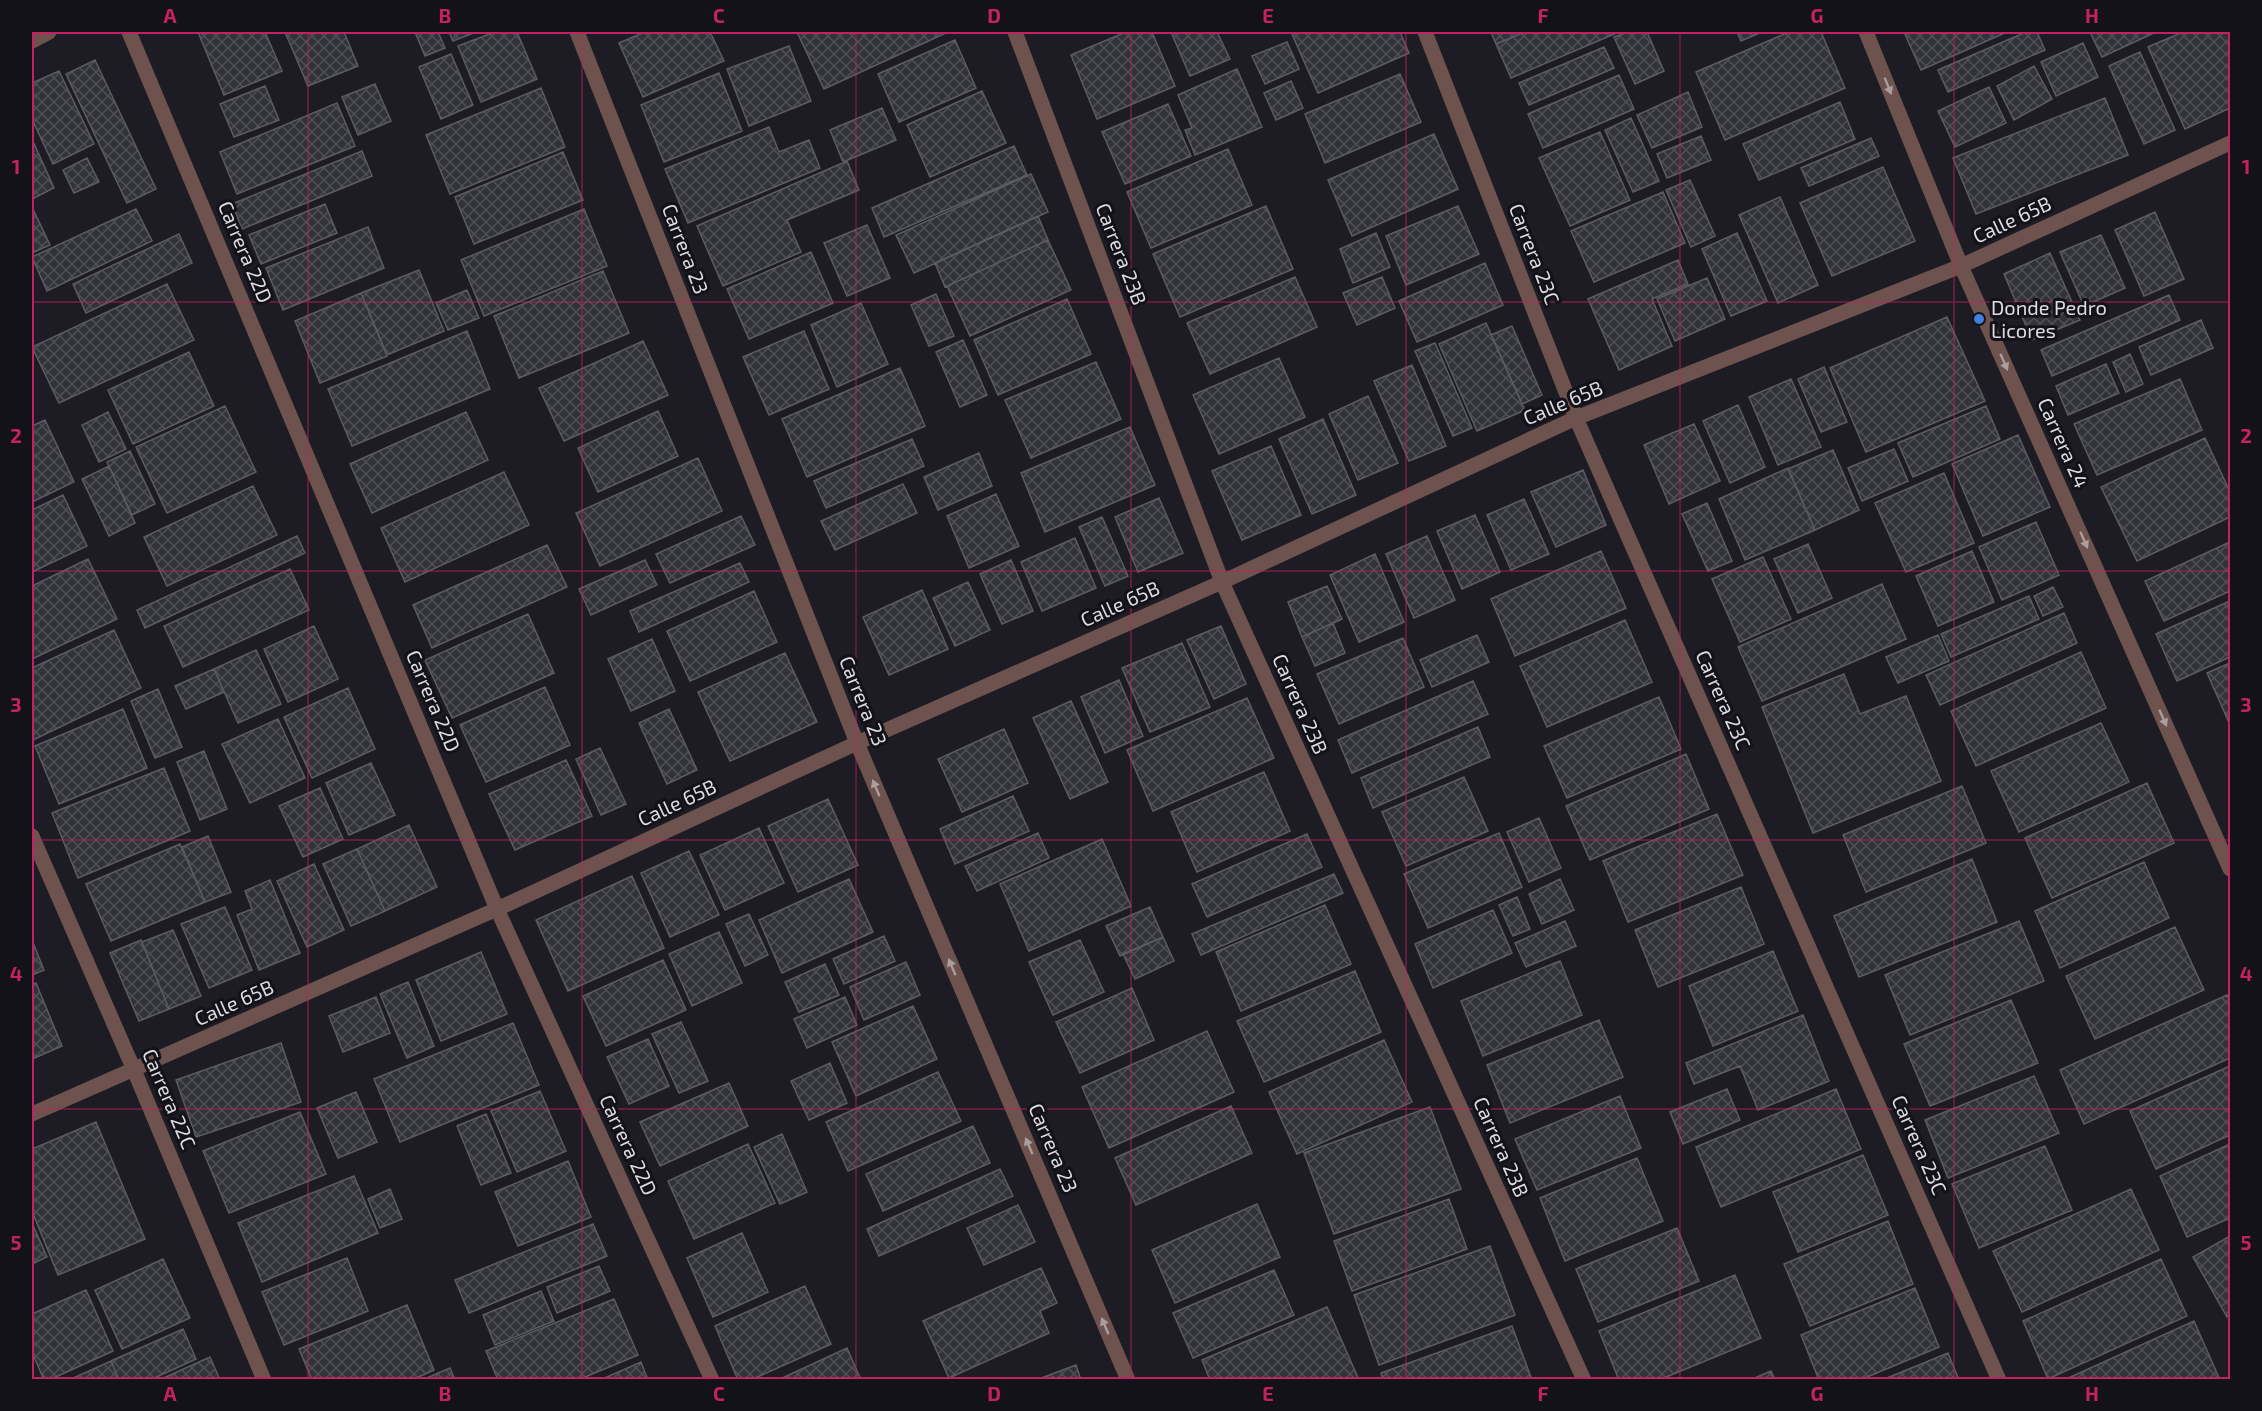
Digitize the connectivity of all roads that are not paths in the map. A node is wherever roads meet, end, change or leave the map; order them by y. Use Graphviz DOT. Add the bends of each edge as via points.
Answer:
graph roads {
  1 [pos="50,32"];
  2 [pos="129,32"];
  3 [pos="577,32"];
  4 [pos="1015,32"];
  5 [pos="1425,32"];
  6 [pos="1866,32"];
  7 [pos="32,40"];
  8 [pos="2230,143"];
  9 [pos="1961,266"];
  10 [pos="1576,418"];
  11 [pos="1222,582"];
  12 [pos="857,743"];
  13 [pos="32,836"];
  14 [pos="2230,869"];
  15 [pos="497,909"];
  16 [pos="134,1070"];
  17 [pos="32,1114"];
  18 [pos="264,1380"];
  19 [pos="712,1380"];
  20 [pos="1128,1380"];
  21 [pos="1584,1380"];
  22 [pos="1999,1380"];
  1 -- 7 [label="street"];
  2 -- 15 [label="street, Carrera 22D"];
  3 -- 12 [label="street, Carrera 23"];
  4 -- 11 [label="street, Carrera 23B"];
  5 -- 10 [label="street, Carrera 23C"];
  6 -- 9 [label="street, Carrera 24, one-way"];
  8 -- 9 [label="street, Calle 65B"];
  9 -- 10 [label="street, Calle 65B"];
  9 -- 14 [label="street, Carrera 24, one-way"];
  10 -- 11 [label="street, Calle 65B"];
  10 -- 22 [label="street, Carrera 23C"];
  11 -- 12 [label="street, Calle 65B"];
  11 -- 21 [label="street, Carrera 23B"];
  12 -- 15 [label="street, Calle 65B"];
  20 -- 12 [label="street, Carrera 23, one-way"];
  13 -- 16 [label="street, Carrera 22C"];
  15 -- 16 [label="street, Calle 65B"];
  15 -- 19 [label="street, Carrera 22D"];
  16 -- 17 [label="street, Calle 65B"];
  16 -- 18 [label="street, Carrera 22C"];
}
